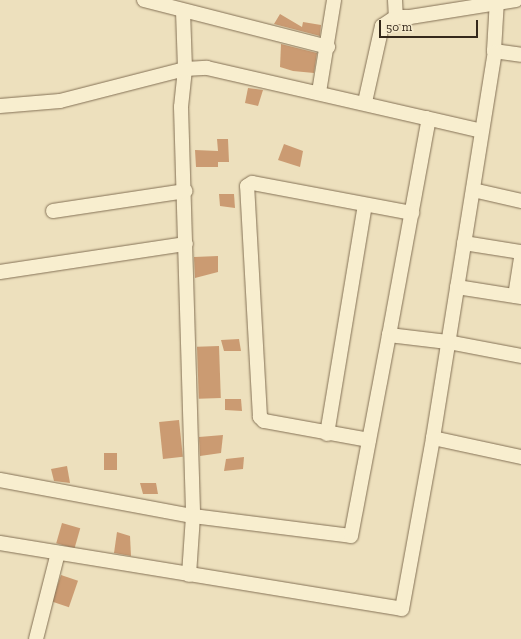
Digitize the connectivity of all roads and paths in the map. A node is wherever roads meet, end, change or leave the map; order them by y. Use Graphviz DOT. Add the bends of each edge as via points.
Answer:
graph roads {
  1 [pos="144,0"];
  2 [pos="334,0"];
  3 [pos="395,0"];
  4 [pos="516,0"];
  5 [pos="498,1"];
  6 [pos="183,11"];
  7 [pos="396,17"];
  8 [pos="328,47"];
  9 [pos="495,53"];
  10 [pos="521,55"];
  11 [pos="185,68"];
  12 [pos="319,92"];
  13 [pos="365,102"];
  14 [pos="0,106"];
  15 [pos="426,118"];
  16 [pos="482,131"];
  17 [pos="473,190"];
  18 [pos="186,191"];
  19 [pos="521,201"];
  20 [pos="366,205"];
  21 [pos="53,211"];
  22 [pos="412,213"];
  23 [pos="186,244"];
  24 [pos="464,244"];
  25 [pos="521,252"];
  26 [pos="521,259"];
  27 [pos="0,272"];
  28 [pos="457,287"];
  29 [pos="518,296"];
  30 [pos="390,335"];
  31 [pos="448,342"];
  32 [pos="521,356"];
  33 [pos="327,434"];
  34 [pos="433,438"];
  35 [pos="369,440"];
  36 [pos="521,457"];
  37 [pos="0,480"];
  38 [pos="193,516"];
  39 [pos="0,543"];
  40 [pos="58,553"];
  41 [pos="189,575"];
  42 [pos="36,639"];
  1 -- 6 [label="street"];
  2 -- 8 [label="street"];
  3 -- 7 [label="street"];
  4 -- 5 [label="street"];
  5 -- 7 [label="street" via="410,17"];
  5 -- 9 [label="street"];
  6 -- 8 [label="street"];
  6 -- 11 [label="street"];
  7 -- 13 [label="street" via="382,26"];
  8 -- 12 [label="street"];
  9 -- 10 [label="street"];
  9 -- 16 [label="street"];
  11 -- 12 [label="street" via="225,71"];
  11 -- 14 [label="street" via="60,101"];
  11 -- 18 [label="street" via="181,107"];
  12 -- 13 [label="street"];
  13 -- 15 [label="street"];
  15 -- 16 [label="street"];
  15 -- 22 [label="street" via="428,123"];
  16 -- 17 [label="street"];
  17 -- 19 [label="street"];
  17 -- 24 [label="street"];
  18 -- 21 [label="street"];
  18 -- 23 [label="street"];
  20 -- 22 [label="street"];
  20 -- 33 [label="street"];
  20 -- 33 [label="street" via="252,183 247,186 260,417 264,421"];
  22 -- 30 [label="street"];
  23 -- 27 [label="street"];
  23 -- 38 [label="street"];
  24 -- 25 [label="street"];
  24 -- 28 [label="street"];
  26 -- 29 [label="street"];
  28 -- 29 [label="street"];
  28 -- 31 [label="street"];
  30 -- 31 [label="street"];
  30 -- 35 [label="street"];
  31 -- 32 [label="street"];
  31 -- 34 [label="street"];
  33 -- 35 [label="street"];
  34 -- 36 [label="street"];
  34 -- 41 [label="street" via="402,609"];
  35 -- 38 [label="street" via="351,536"];
  37 -- 38 [label="street"];
  38 -- 41 [label="street"];
  39 -- 40 [label="street"];
  40 -- 41 [label="street"];
  40 -- 42 [label="street"];
}
